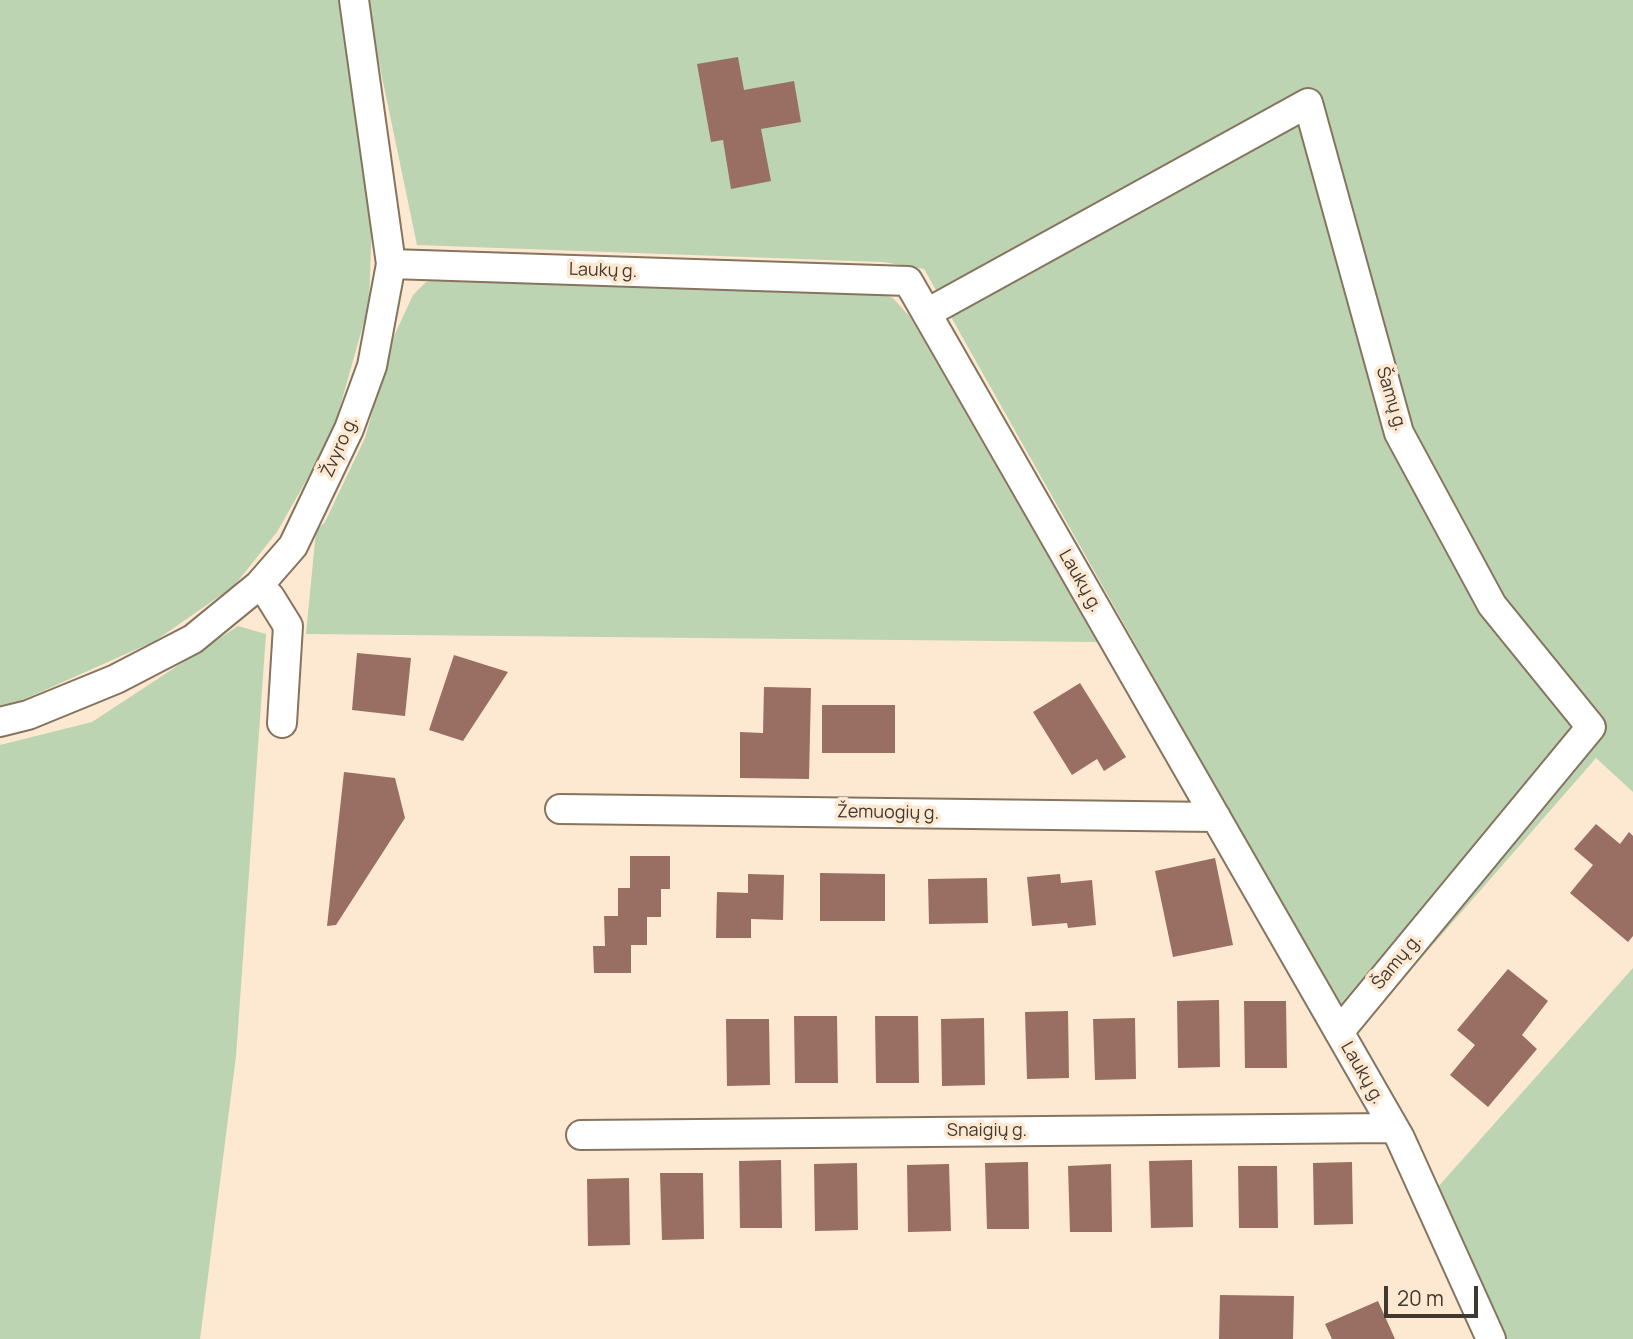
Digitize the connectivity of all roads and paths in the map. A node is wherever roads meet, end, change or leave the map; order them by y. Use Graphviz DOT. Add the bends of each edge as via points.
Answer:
graph roads {
  1 [pos="354,0"];
  2 [pos="391,264"];
  3 [pos="927,313"];
  4 [pos="258,585"];
  5 [pos="0,722"];
  6 [pos="282,723"];
  7 [pos="560,809"];
  8 [pos="1216,817"];
  9 [pos="1339,1032"];
  10 [pos="1393,1128"];
  11 [pos="581,1135"];
  12 [pos="1491,1339"];
  1 -- 2 [label="street, Žvyro g."];
  2 -- 3 [label="street, Laukų g." via="908,281"];
  2 -- 4 [label="street, Žvyro g." via="372,366 349,429 293,546"];
  3 -- 8 [label="street, Laukų g."];
  3 -- 9 [label="street, Šamų g." via="1308,103 1399,433 1492,605 1591,727"];
  4 -- 5 [label="street, Žvyro g." via="193,639 116,679"];
  4 -- 6 [label="street" via="288,626"];
  7 -- 8 [label="street, Žemuogių g."];
  8 -- 9 [label="street, Laukų g."];
  9 -- 10 [label="street, Laukų g."];
  10 -- 11 [label="street, Snaigių g."];
  10 -- 12 [label="street, Laukų g."];
}
